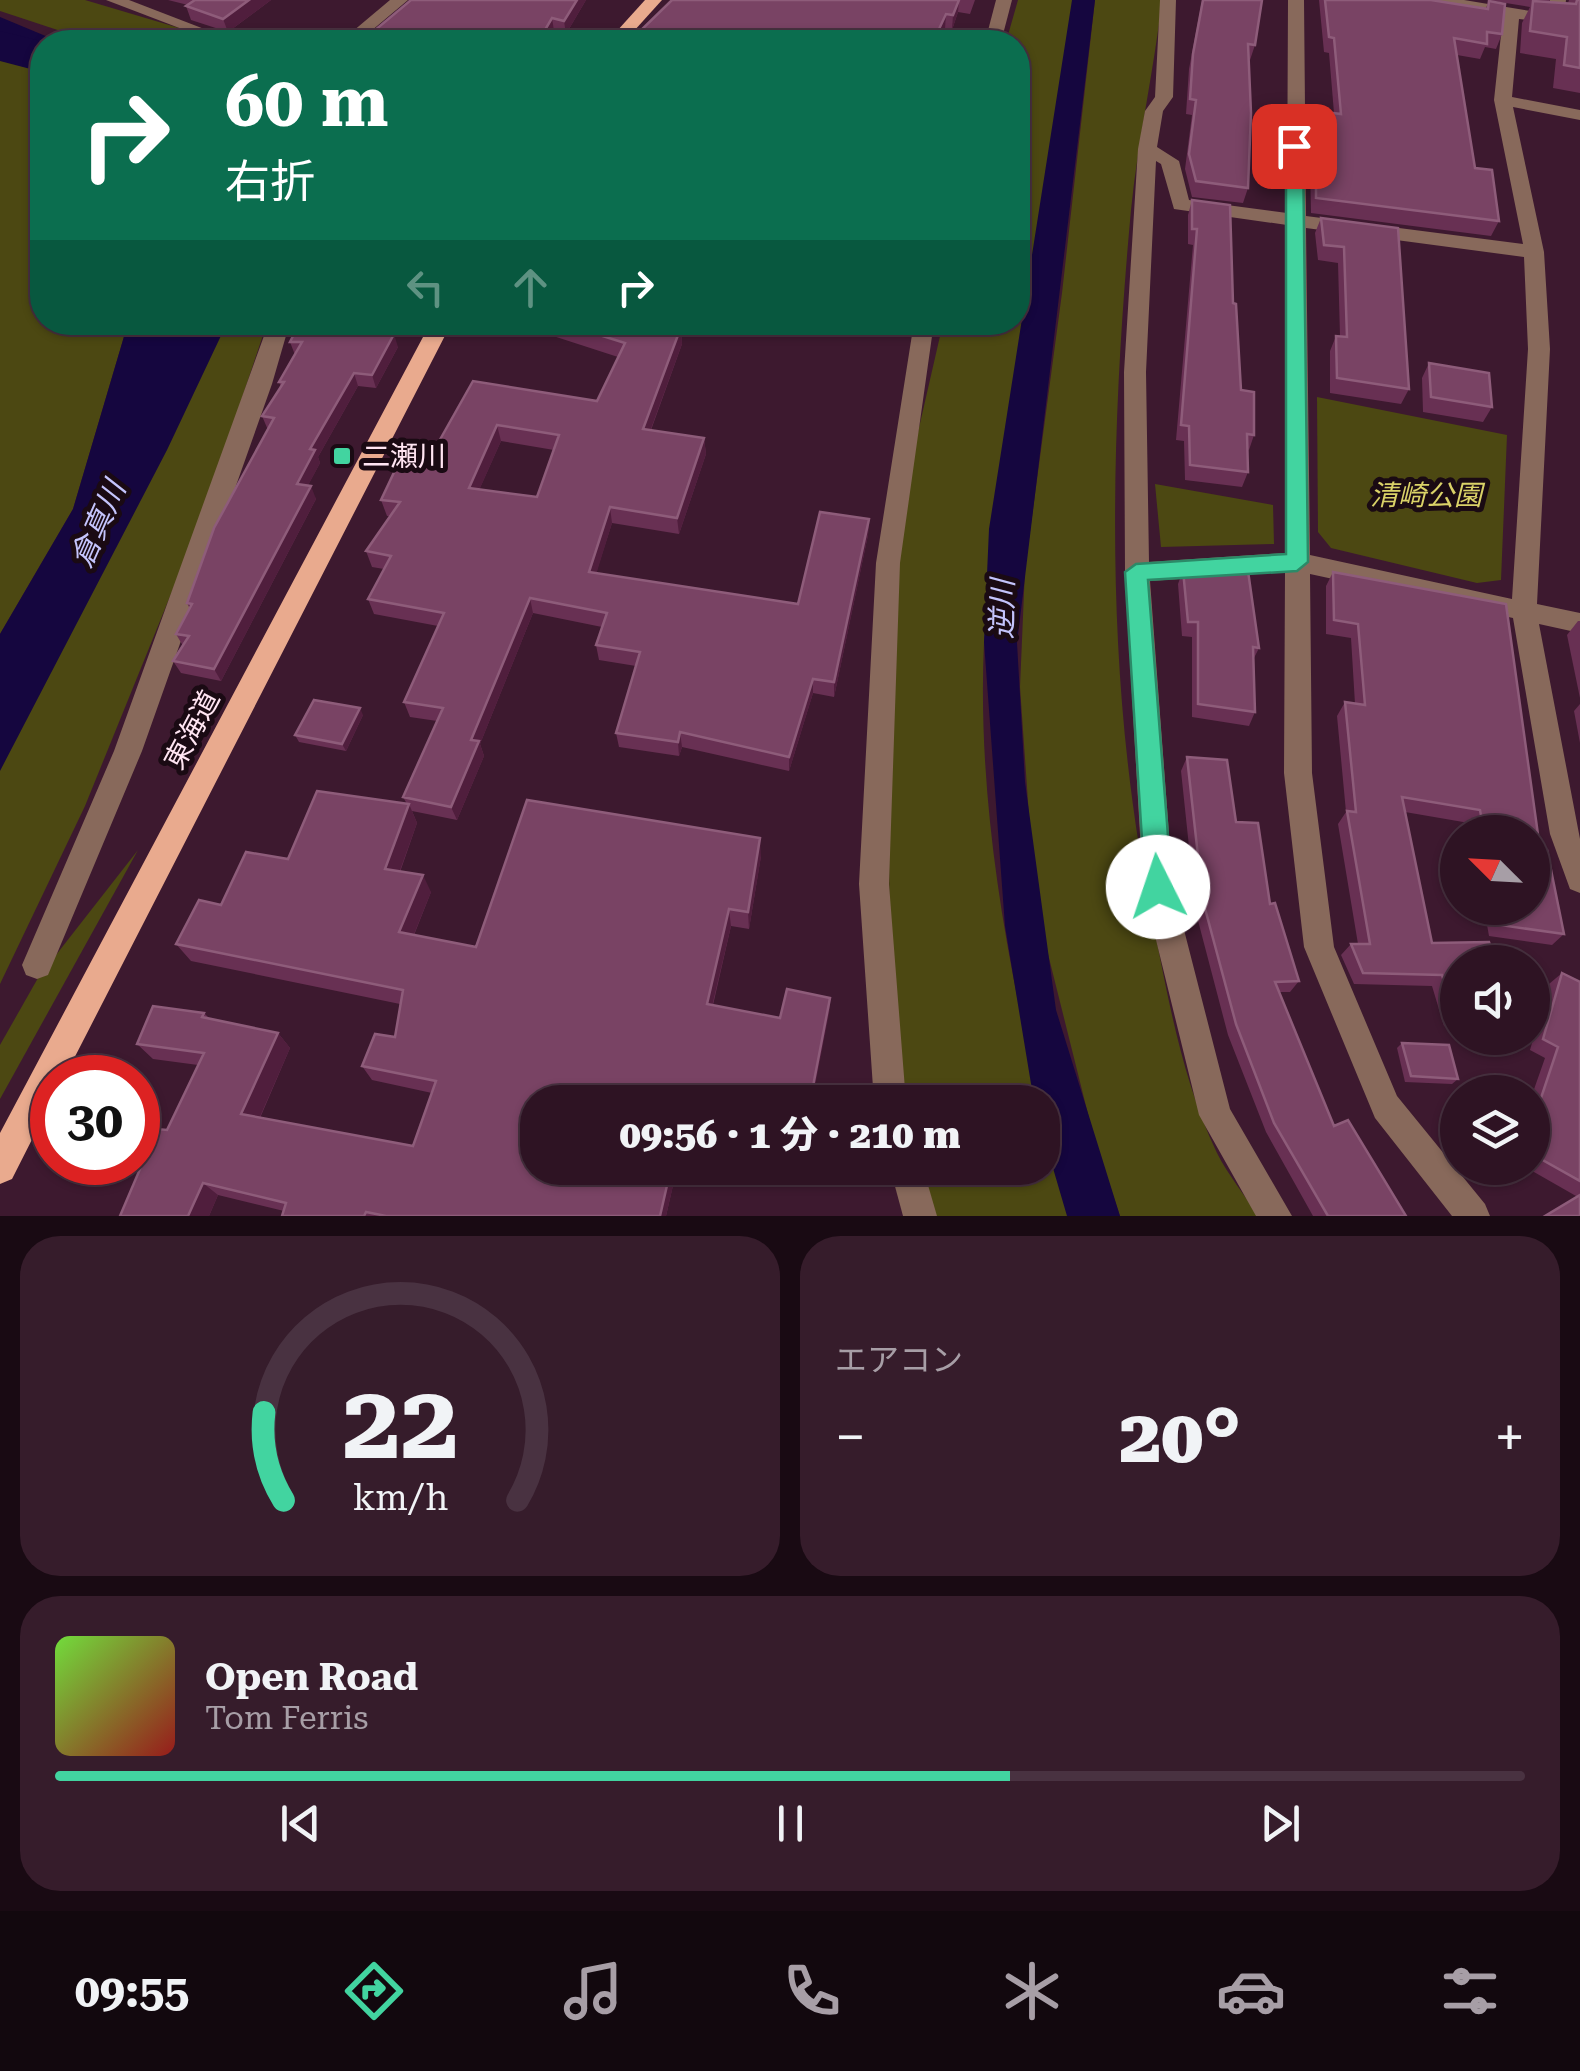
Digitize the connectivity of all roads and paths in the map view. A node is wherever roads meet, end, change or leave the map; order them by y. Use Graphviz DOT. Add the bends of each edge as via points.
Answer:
graph roads {
  1 [pos="114,0"];
  2 [pos="400,0"];
  3 [pos="654,0"];
  4 [pos="1004,0"];
  5 [pos="1168,0"];
  6 [pos="1296,0"];
  7 [pos="1436,0"];
  8 [pos="1558,0"];
  9 [pos="1511,13"];
  10 [pos="1556,20"];
  11 [pos="1580,24"];
  12 [pos="197,30"];
  13 [pos="363,30"];
  14 [pos="626,30"];
  15 [pos="996,30"];
  16 [pos="1504,100"];
  17 [pos="1580,115"];
  18 [pos="1147,149"];
  19 [pos="1294,218"];
  20 [pos="1534,252"];
  21 [pos="275,335"];
  22 [pos="435,335"];
  23 [pos="922,335"];
  24 [pos="1297,562"];
  25 [pos="1136,572"];
  26 [pos="1524,610"];
  27 [pos="1580,623"];
  28 [pos="1580,880"];
  29 [pos="36,965"];
  30 [pos="889,1085"];
  31 [pos="0,1167"];
  32 [pos="912,1185"];
  33 [pos="920,1216"];
  34 [pos="1275,1216"];
  35 [pos="1473,1216"];
  1 -- 12 [label="street"];
  2 -- 13 [label="street"];
  3 -- 14 [label="main road"];
  4 -- 15 [label="street"];
  5 -- 18 [label="street" via="1164,97 1154,111"];
  6 -- 19 [label="street"];
  7 -- 9 [label="street"];
  8 -- 10 [label="street"];
  9 -- 10 [label="street"];
  9 -- 16 [label="street"];
  10 -- 11 [label="street"];
  16 -- 17 [label="street"];
  16 -- 20 [label="street"];
  18 -- 19 [label="street" via="1170,161 1181,205"];
  18 -- 25 [label="street" via="1135,372"];
  19 -- 20 [label="street"];
  19 -- 24 [label="street"];
  20 -- 26 [label="street" via="1539,350"];
  21 -- 29 [label="street" via="128,751"];
  22 -- 31 [label="main road, 東海道"];
  23 -- 30 [label="street" via="888,563 874,884"];
  24 -- 25 [label="street"];
  24 -- 26 [label="street"];
  24 -- 35 [label="street" via="1298,773 1319,947 1386,1108"];
  25 -- 34 [label="street" via="1158,887 1215,1115"];
  26 -- 27 [label="street"];
  26 -- 28 [label="street" via="1564,834"];
  32 -- 33 [label="street"];
}
